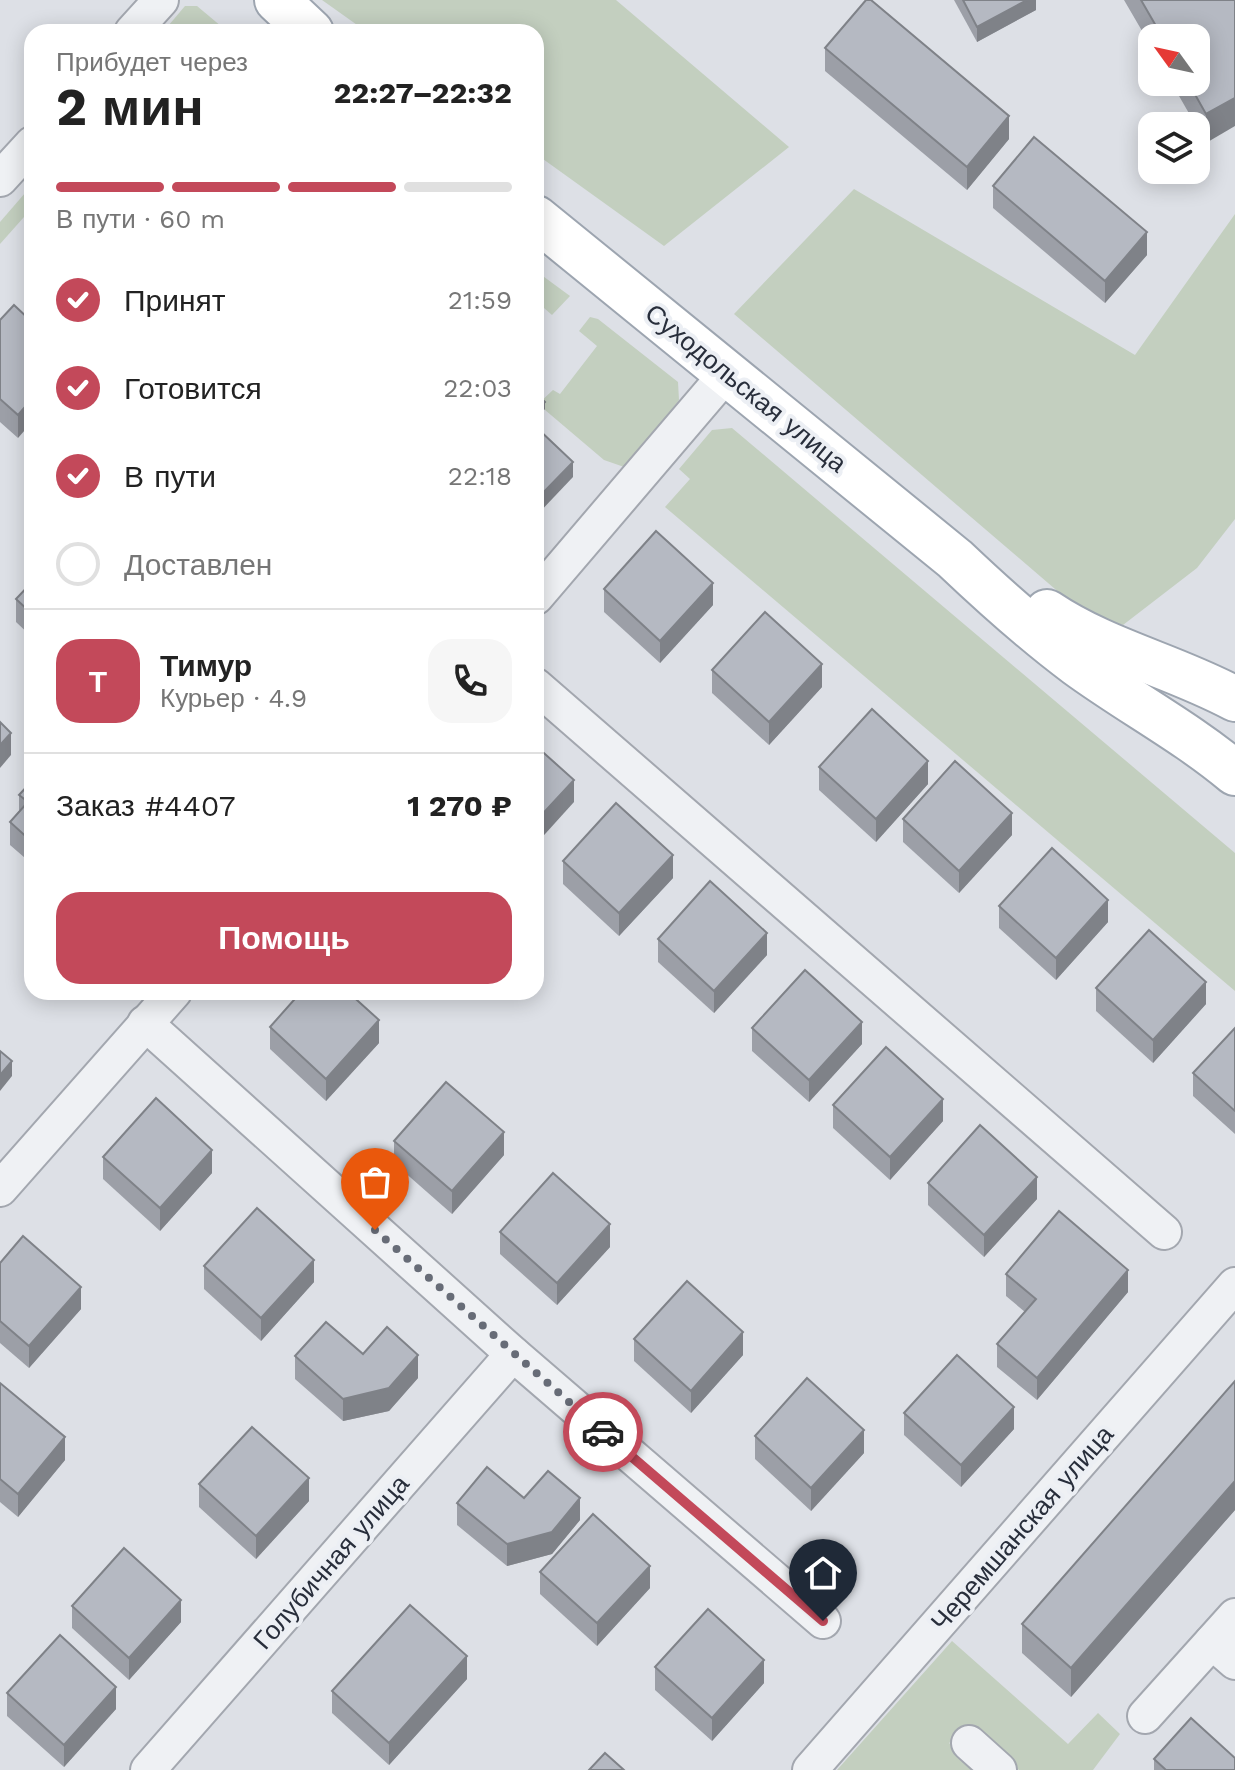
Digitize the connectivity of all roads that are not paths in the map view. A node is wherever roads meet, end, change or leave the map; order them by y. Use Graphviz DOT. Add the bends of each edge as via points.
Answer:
graph roads {
  1 [pos="161,0"];
  2 [pos="277,0"];
  3 [pos="139,24"];
  4 [pos="302,24"];
  5 [pos="24,153"];
  6 [pos="0,179"];
  7 [pos="544,224"];
  8 [pos="728,372"];
  9 [pos="955,559"];
  10 [pos="544,588"];
  11 [pos="544,693"];
  12 [pos="1235,699"];
  13 [pos="1235,773"];
  14 [pos="167,1000"];
  15 [pos="145,1023"];
  16 [pos="0,1189"];
  17 [pos="1164,1232"];
  18 [pos="1235,1285"];
  19 [pos="513,1354"];
  20 [pos="1235,1616"];
  21 [pos="823,1621"];
  22 [pos="1223,1652"];
  23 [pos="1145,1716"];
  24 [pos="969,1743"];
  25 [pos="148,1770"];
  26 [pos="810,1770"];
  27 [pos="999,1770"];
  1 -- 3 [label="street"];
  2 -- 4 [label="main road"];
  5 -- 6 [label="street"];
  7 -- 8 [label="main road, Суходольская улица"];
  8 -- 9 [label="main road, Суходольская улица"];
  8 -- 10 [label="street"];
  9 -- 12 [label="main road, Суходольская улица" via="1005,583 1098,641"];
  9 -- 13 [label="main road, Суходольская улица" via="1078,664"];
  11 -- 17 [label="street"];
  14 -- 15 [label="street"];
  15 -- 16 [label="street"];
  15 -- 19 [label="street"];
  18 -- 26 [label="street, Черемшанская улица"];
  19 -- 21 [label="street"];
  19 -- 25 [label="street, Голубичная улица"];
  20 -- 22 [label="street"];
  22 -- 23 [label="street"];
  24 -- 27 [label="street"];
}
